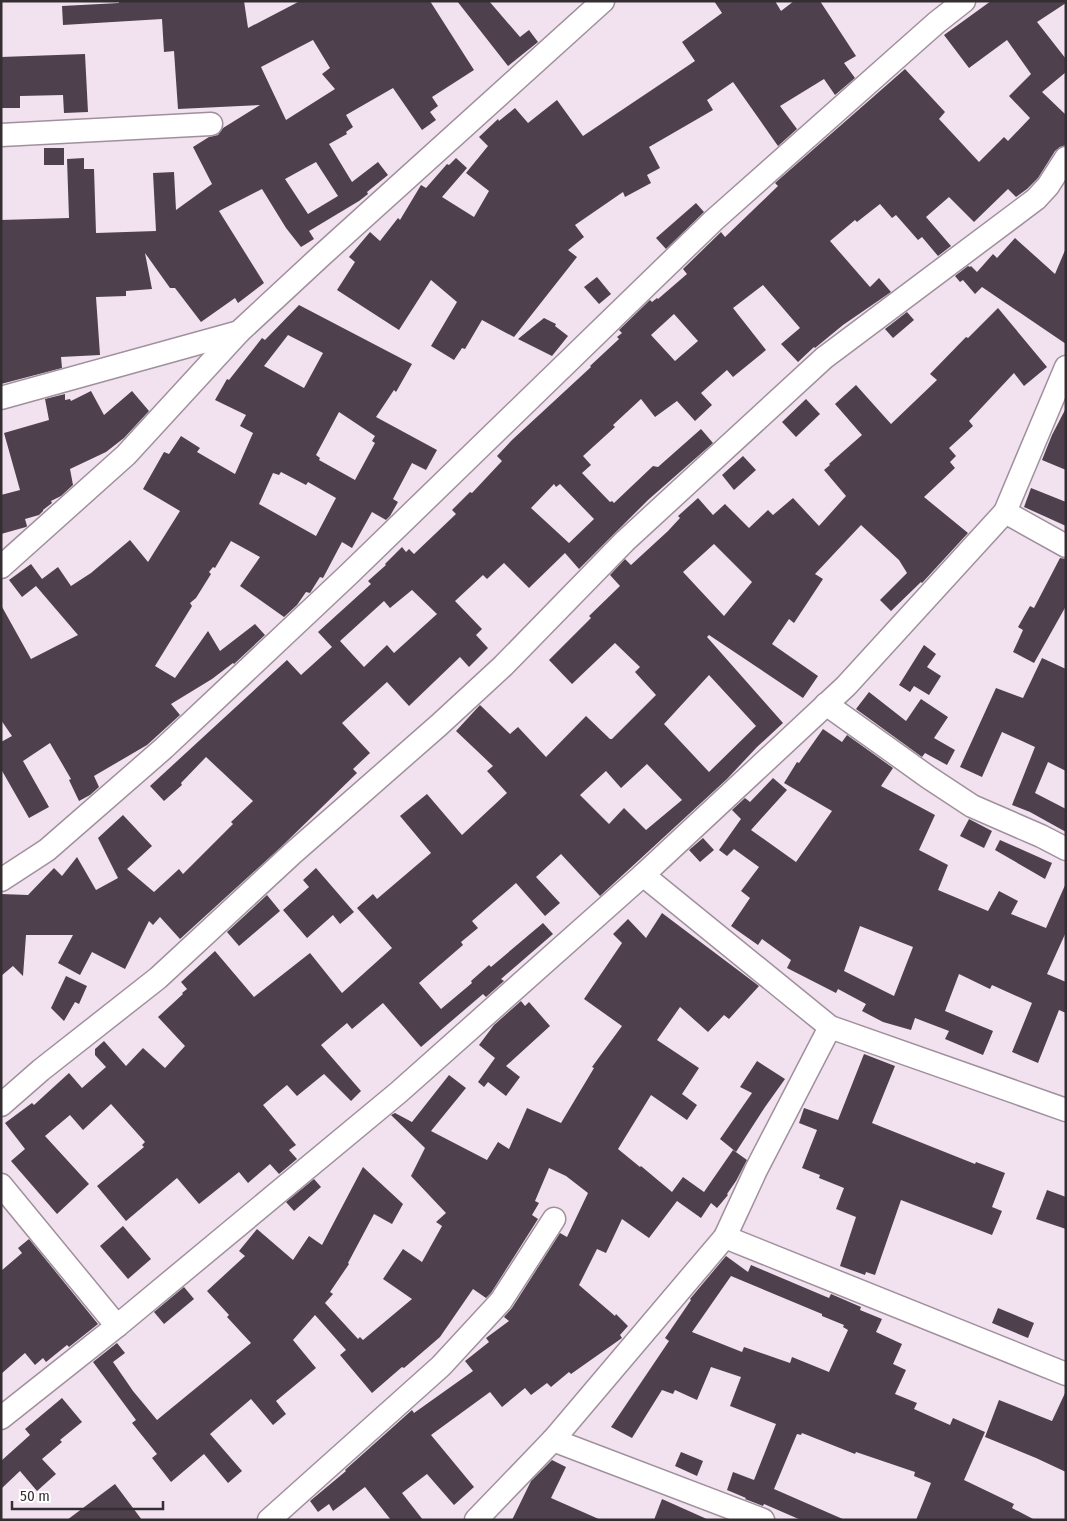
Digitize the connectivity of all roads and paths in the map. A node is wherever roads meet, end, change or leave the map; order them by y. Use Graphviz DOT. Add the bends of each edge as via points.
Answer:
graph roads {
  1 [pos="603,1"];
  2 [pos="964,1"];
  3 [pos="211,124"];
  4 [pos="1,135"];
  5 [pos="1066,158"];
  6 [pos="240,332"];
  7 [pos="1066,367"];
  8 [pos="1,398"];
  9 [pos="1005,512"];
  10 [pos="1066,546"];
  11 [pos="1,566"];
  12 [pos="826,704"];
  13 [pos="1066,849"];
  14 [pos="643,875"];
  15 [pos="1,880"];
  16 [pos="830,1027"];
  17 [pos="1,1104"];
  18 [pos="1066,1110"];
  19 [pos="1,1185"];
  20 [pos="554,1219"];
  21 [pos="725,1237"];
  22 [pos="116,1326"];
  23 [pos="1066,1374"];
  24 [pos="1,1418"];
  25 [pos="553,1440"];
  26 [pos="269,1520"];
  27 [pos="476,1520"];
  28 [pos="763,1520"];
  1 -- 6 [label="street"];
  2 -- 15 [label="street" via="714,220 348,575 164,748 47,850"];
  3 -- 4 [label="street"];
  5 -- 17 [label="street" via="1036,199 824,358 625,541 502,666 438,725 158,978"];
  6 -- 8 [label="street"];
  6 -- 11 [label="street" via="126,454"];
  7 -- 9 [label="street"];
  9 -- 10 [label="street"];
  9 -- 12 [label="street"];
  12 -- 13 [label="street" via="972,806"];
  12 -- 14 [label="street"];
  14 -- 16 [label="street"];
  14 -- 22 [label="street" via="399,1092"];
  16 -- 18 [label="street"];
  16 -- 21 [label="street"];
  19 -- 22 [label="street"];
  20 -- 26 [label="street" via="501,1301 442,1366"];
  21 -- 23 [label="street"];
  21 -- 25 [label="street"];
  22 -- 24 [label="street"];
  25 -- 27 [label="street"];
  25 -- 28 [label="street"];
}
